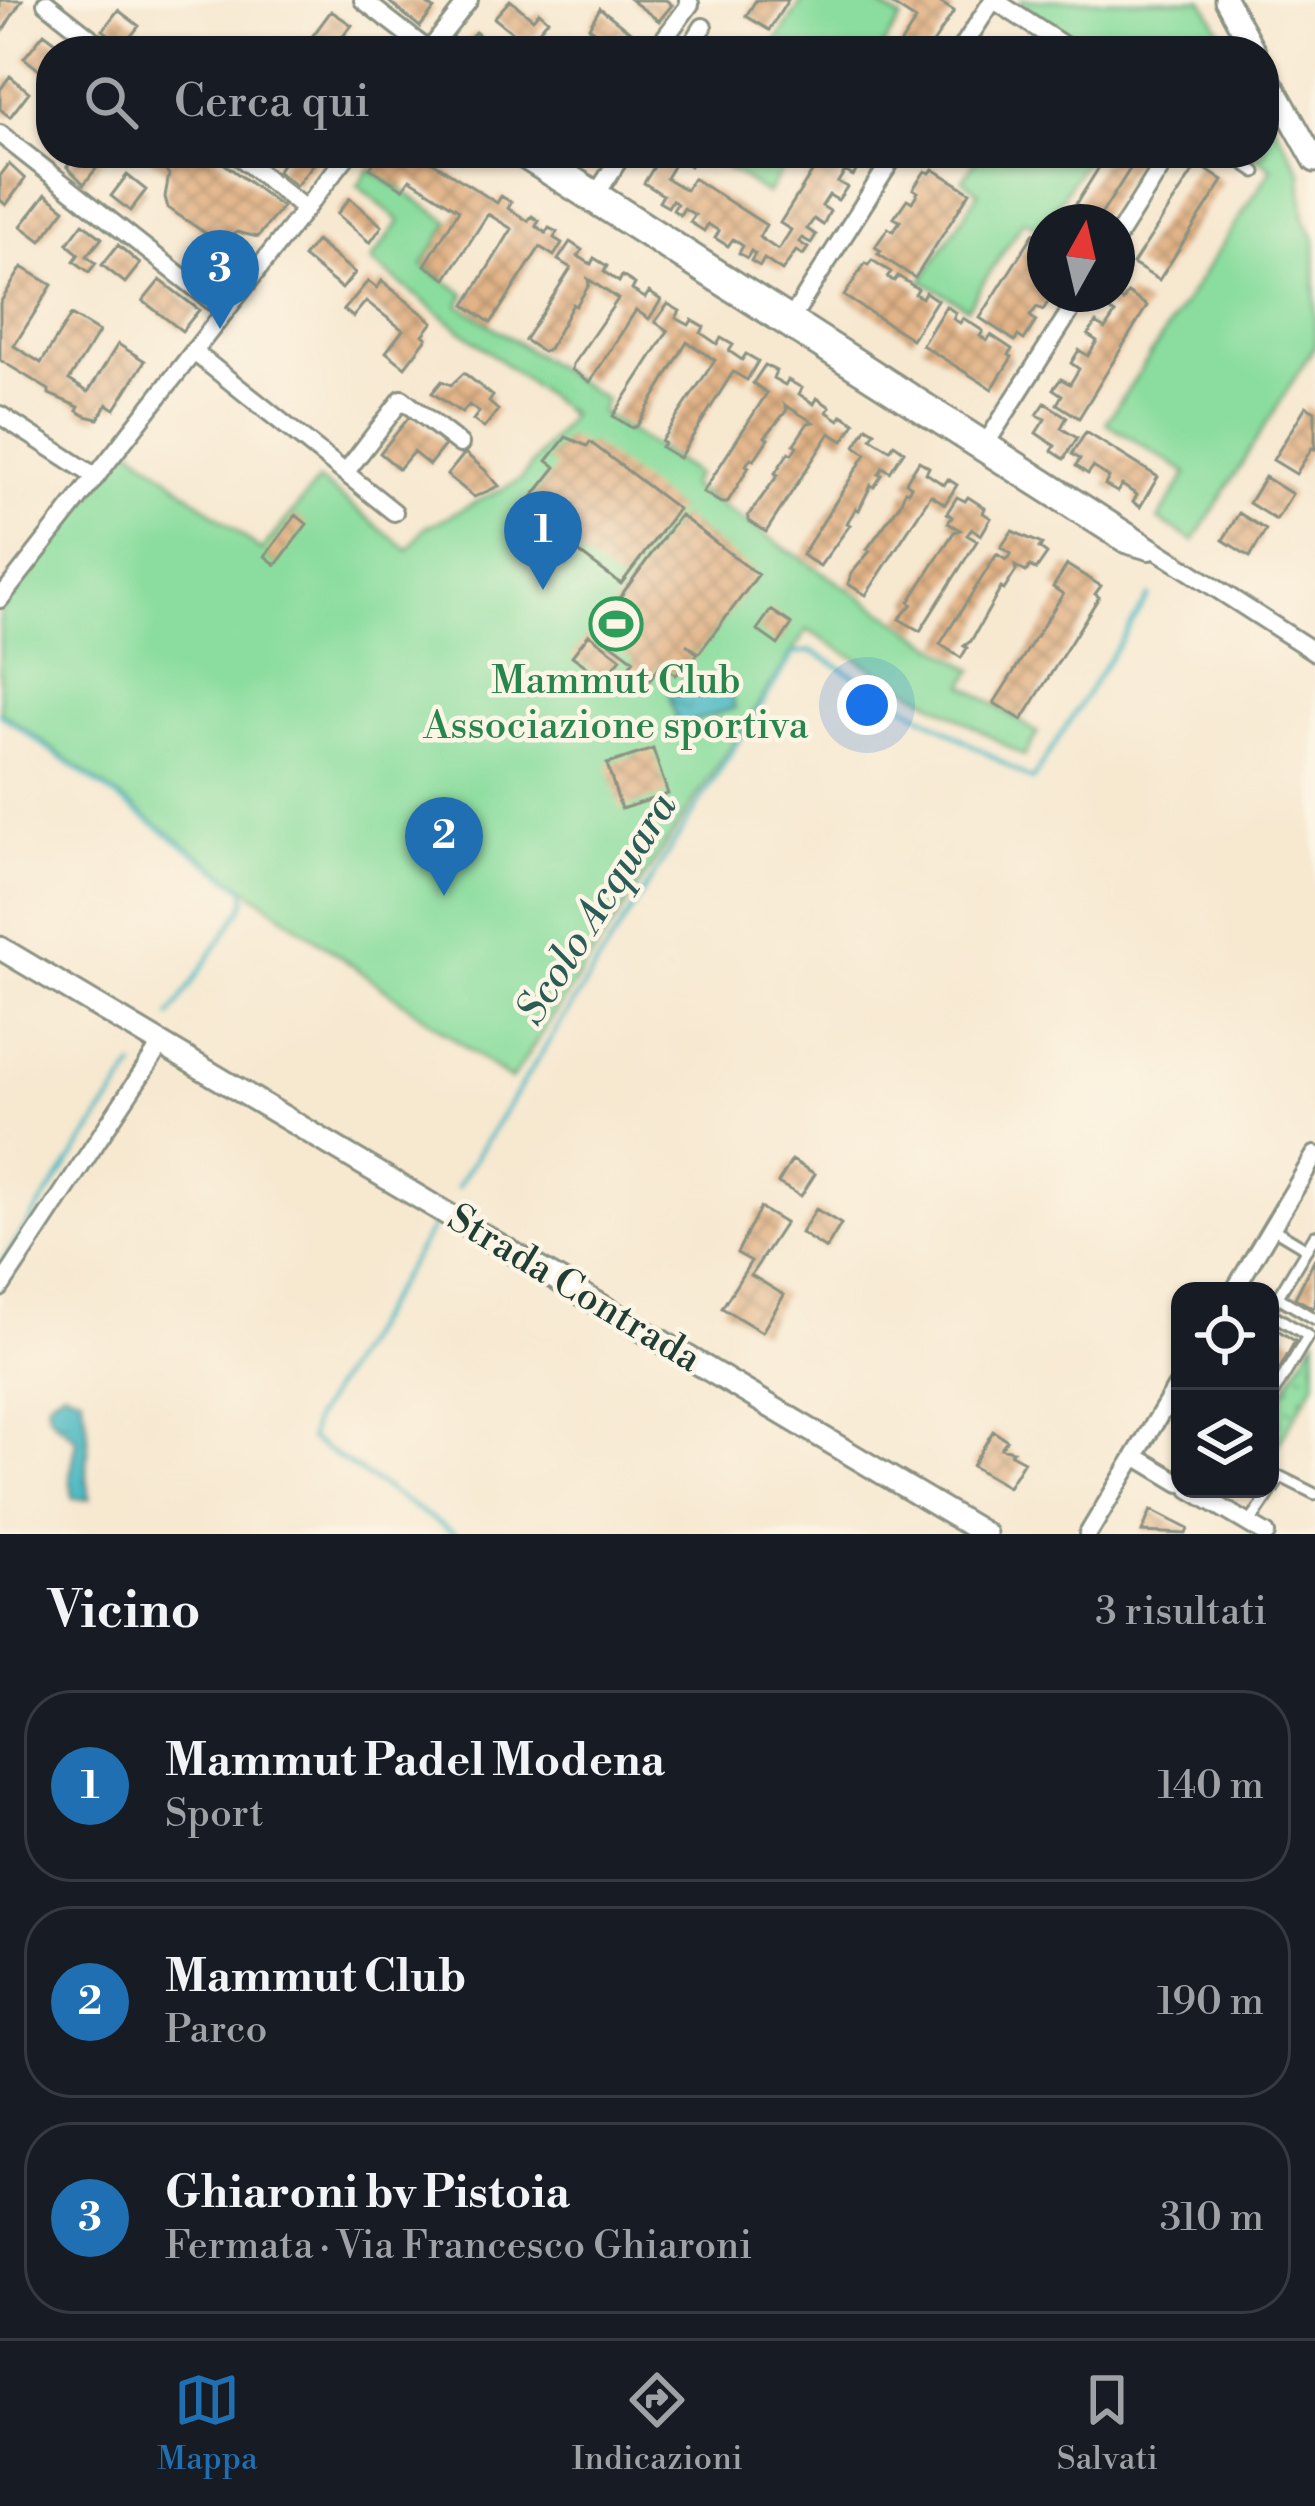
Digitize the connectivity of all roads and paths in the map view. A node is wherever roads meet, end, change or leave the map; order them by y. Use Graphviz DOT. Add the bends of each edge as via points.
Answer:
graph roads {
  1 [pos="363,0"];
  2 [pos="469,0"];
  3 [pos="688,0"];
  4 [pos="993,0"];
  5 [pos="1226,0"];
  6 [pos="46,3"];
  7 [pos="703,27"];
  8 [pos="87,36"];
  9 [pos="410,36"];
  10 [pos="441,36"];
  11 [pos="666,36"];
  12 [pos="697,36"];
  13 [pos="970,36"];
  14 [pos="1049,36"];
  15 [pos="1246,36"];
  16 [pos="1279,97"];
  17 [pos="0,134"];
  18 [pos="1315,161"];
  19 [pos="36,162"];
  20 [pos="43,168"];
  21 [pos="254,168"];
  22 [pos="337,168"];
  23 [pos="540,168"];
  24 [pos="558,168"];
  25 [pos="613,168"];
  26 [pos="886,168"];
  27 [pos="1161,168"];
  28 [pos="1250,168"];
  29 [pos="1256,172"];
  30 [pos="594,197"];
  31 [pos="1135,208"];
  32 [pos="305,209"];
  33 [pos="225,311"];
  34 [pos="1070,312"];
  35 [pos="789,321"];
  36 [pos="194,352"];
  37 [pos="0,415"];
  38 [pos="460,444"];
  39 [pos="985,446"];
  40 [pos="345,473"];
  41 [pos="96,477"];
  42 [pos="394,512"];
  43 [pos="0,599"];
  44 [pos="1315,652"];
  45 [pos="0,948"];
  46 [pos="162,1043"];
  47 [pos="1315,1155"];
  48 [pos="1272,1228"];
  49 [pos="1315,1235"];
  50 [pos="1307,1249"];
  51 [pos="1239,1282"];
  52 [pos="0,1288"];
  53 [pos="1279,1295"];
  54 [pos="1279,1298"];
  55 [pos="1279,1317"];
  56 [pos="1315,1319"];
  57 [pos="1279,1385"];
  58 [pos="1175,1390"];
  59 [pos="1135,1456"];
  60 [pos="1171,1478"];
  61 [pos="1315,1494"];
  62 [pos="1205,1498"];
  63 [pos="1257,1529"];
  64 [pos="986,1534"];
  65 [pos="1088,1534"];
  1 -- 9 [label="street"];
  2 -- 10 [label="street"];
  3 -- 11 [label="street"];
  4 -- 13 [label="street"];
  4 -- 14 [label="street"];
  5 -- 15 [label="street"];
  6 -- 8 [label="street"];
  7 -- 12 [label="street"];
  16 -- 18 [label="street"];
  17 -- 19 [label="street"];
  20 -- 33 [label="street"];
  21 -- 32 [label="street"];
  22 -- 32 [label="street"];
  23 -- 30 [label="street"];
  24 -- 30 [label="street"];
  25 -- 30 [label="street"];
  26 -- 35 [label="street"];
  27 -- 31 [label="street"];
  28 -- 29 [label="lane"];
  30 -- 35 [label="street"];
  32 -- 33 [label="street"];
  33 -- 36 [label="street"];
  34 -- 39 [label="street"];
  35 -- 39 [label="street"];
  36 -- 40 [label="street"];
  36 -- 41 [label="street"];
  37 -- 41 [label="street"];
  38 -- 40 [label="street" via="402,399"];
  39 -- 44 [label="street"];
  40 -- 42 [label="street"];
  41 -- 43 [label="street"];
  45 -- 46 [label="street, Strada Contrada"];
  46 -- 52 [label="street"];
  46 -- 64 [label="street, Strada Contrada"];
  47 -- 48 [label="street"];
  48 -- 50 [label="lane"];
  48 -- 51 [label="street"];
  49 -- 50 [label="lane"];
  50 -- 53 [label="lane"];
  54 -- 56 [label="lane"];
  55 -- 57 [label="lane" via="1308,1336"];
  58 -- 59 [label="street"];
  59 -- 60 [label="street"];
  59 -- 65 [label="street"];
  61 -- 63 [label="lane" via="1281,1477"];
  62 -- 63 [label="street"];
}
